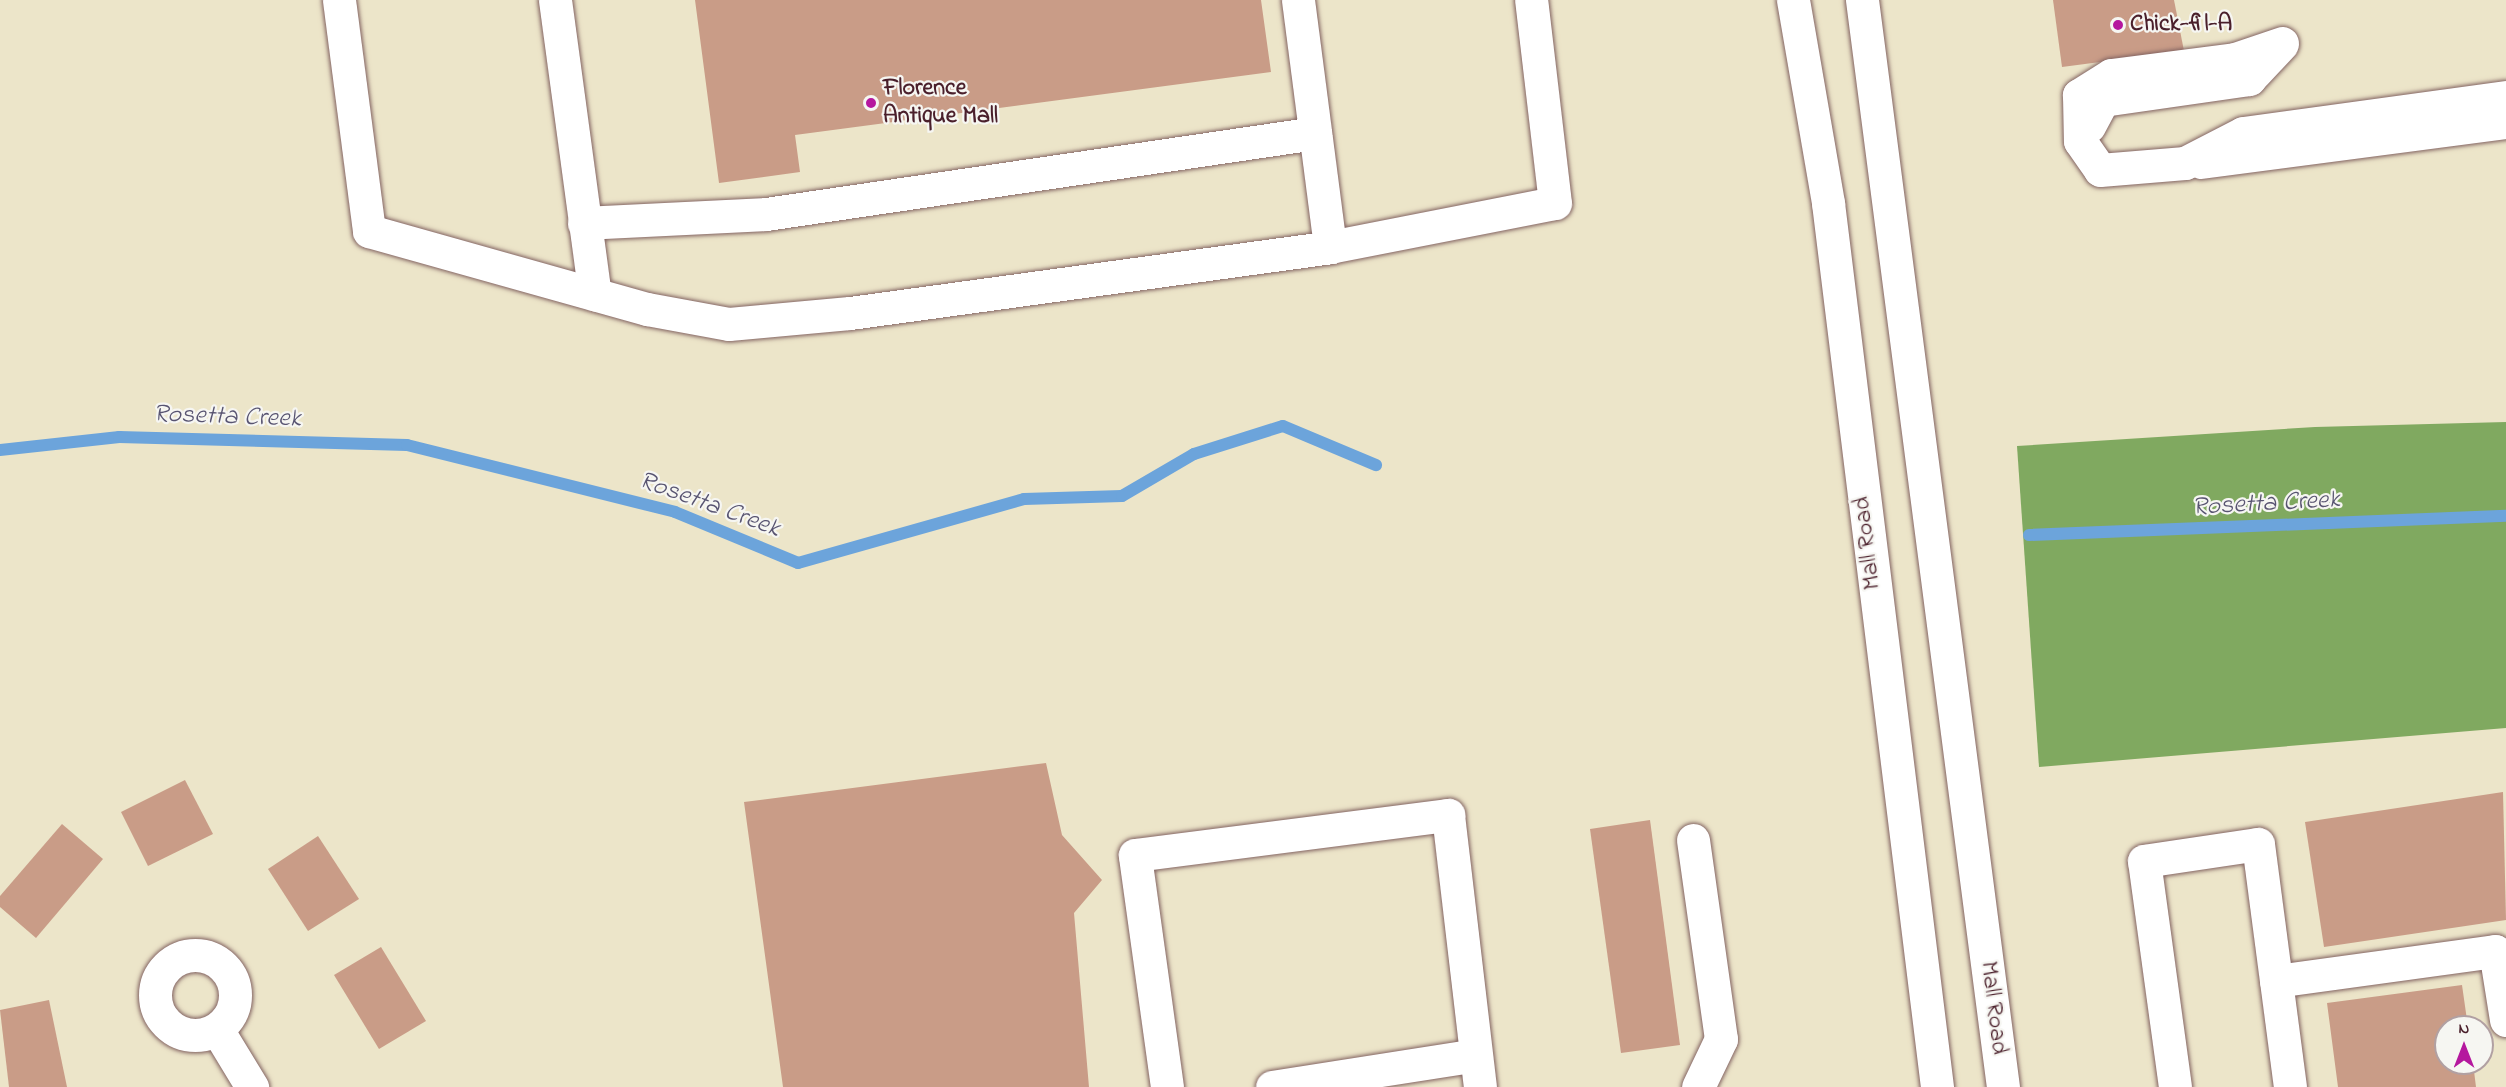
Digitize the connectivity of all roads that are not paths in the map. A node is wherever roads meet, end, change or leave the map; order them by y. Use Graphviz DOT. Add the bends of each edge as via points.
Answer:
graph roads {
  1 [pos="339,0"];
  2 [pos="555,0"];
  3 [pos="1298,0"];
  4 [pos="1531,0"];
  5 [pos="1793,0"];
  6 [pos="1862,0"];
  7 [pos="2283,43"];
  8 [pos="2506,97"];
  9 [pos="2506,122"];
  10 [pos="1315,133"];
  11 [pos="2185,163"];
  12 [pos="584,223"];
  13 [pos="1330,247"];
  14 [pos="595,294"];
  15 [pos="1693,840"];
  16 [pos="2276,981"];
  17 [pos="2506,1020"];
  18 [pos="218,1031"];
  19 [pos="1476,1055"];
  20 [pos="252,1087"];
  21 [pos="1167,1087"];
  22 [pos="1272,1087"];
  23 [pos="1480,1087"];
  24 [pos="1698,1087"];
  25 [pos="1937,1087"];
  26 [pos="2002,1087"];
  27 [pos="2175,1087"];
  28 [pos="2290,1087"];
  1 -- 14 [label="main road" via="369,231"];
  2 -- 12 [label="main road"];
  3 -- 10 [label="main road"];
  4 -- 13 [label="main road" via="1555,202"];
  5 -- 25 [label="main road, Mall Road" via="1828,203"];
  6 -- 26 [label="main road, Mall Road"];
  7 -- 11 [label="main road" via="2235,58 2111,75 2079,94 2080,141 2100,170"];
  8 -- 11 [label="main road" via="2243,133"];
  9 -- 11 [label="main road"];
  10 -- 12 [label="main road" via="766,214"];
  10 -- 13 [label="main road"];
  12 -- 14 [label="main road"];
  13 -- 14 [label="main road" via="850,313 729,324"];
  15 -- 24 [label="main road" via="1721,1039"];
  16 -- 17 [label="main road" via="2495,951"];
  16 -- 27 [label="main road" via="2258,844 2144,861"];
  16 -- 28 [label="main road"];
  18 -- 20 [label="main road"];
  19 -- 21 [label="main road" via="1448,815 1135,855"];
  19 -- 22 [label="main road"];
  19 -- 23 [label="main road"];
}
